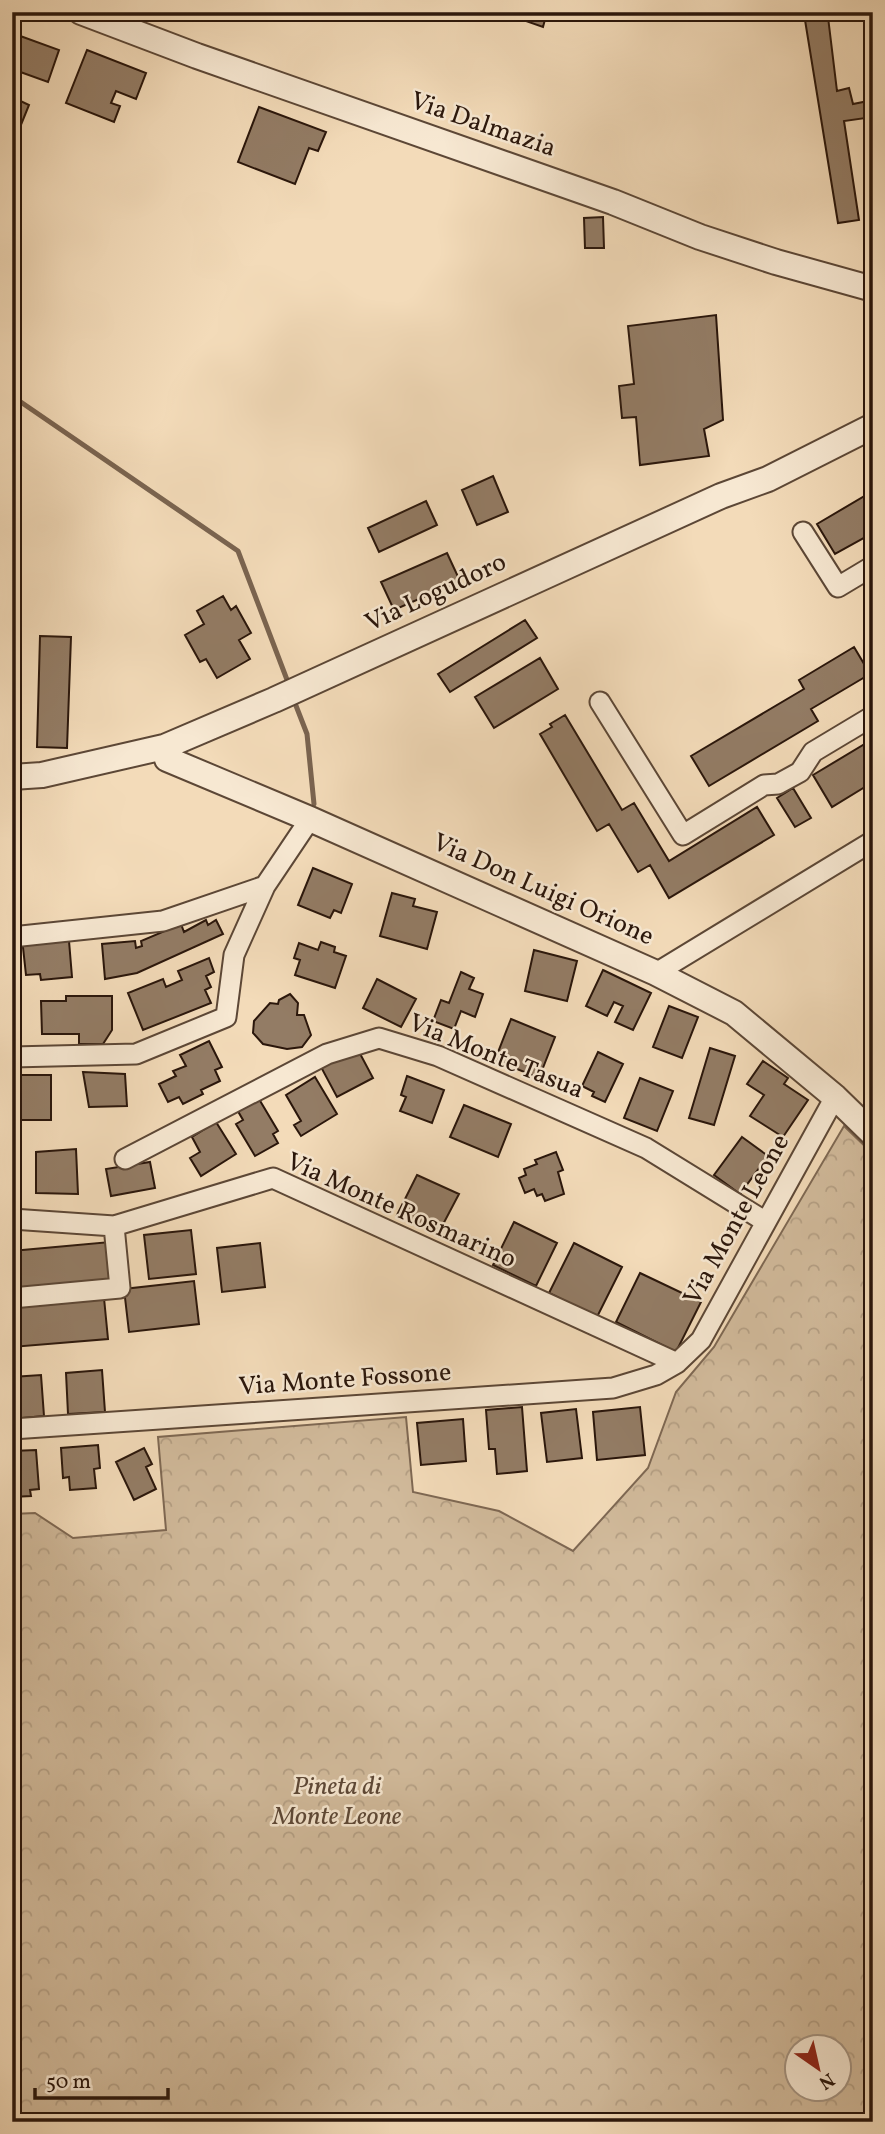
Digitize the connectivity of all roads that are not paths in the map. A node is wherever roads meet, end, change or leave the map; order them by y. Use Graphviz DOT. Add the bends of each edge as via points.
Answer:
graph roads {
  1 [pos="81,12"];
  2 [pos="871,289"];
  3 [pos="873,426"];
  4 [pos="803,532"];
  5 [pos="873,566"];
  6 [pos="600,702"];
  7 [pos="873,716"];
  8 [pos="164,747"];
  9 [pos="12,777"];
  10 [pos="310,819"];
  11 [pos="873,841"];
  12 [pos="265,886"];
  13 [pos="12,937"];
  14 [pos="656,973"];
  15 [pos="12,1057"];
  16 [pos="835,1097"];
  17 [pos="873,1134"];
  18 [pos="125,1159"];
  19 [pos="12,1219"];
  20 [pos="766,1222"];
  21 [pos="114,1226"];
  22 [pos="12,1298"];
  23 [pos="677,1363"];
  24 [pos="12,1429"];
  1 -- 2 [label="street, Via Dalmazia" via="700,237"];
  3 -- 8 [label="street, Via Logudoro" via="768,479"];
  4 -- 5 [label="street" via="838,587"];
  6 -- 7 [label="street" via="682,835 764,785 778,784 800,772 813,752"];
  8 -- 9 [label="street, Via Logudoro" via="42,775"];
  8 -- 10 [label="street, Via Don Luigi Orione" via="167,759"];
  10 -- 12 [label="street"];
  10 -- 14 [label="street, Via Don Luigi Orione"];
  11 -- 14 [label="street"];
  12 -- 13 [label="street" via="163,920"];
  12 -- 15 [label="street" via="234,955 226,1017 135,1054"];
  14 -- 16 [label="street, Via Don Luigi Orione" via="734,1013"];
  16 -- 17 [label="street, Via Don Luigi Orione"];
  16 -- 20 [label="street, Via Monte Leone"];
  18 -- 20 [label="street, Via Monte Tasua" via="327,1054 379,1038 438,1056 646,1148"];
  19 -- 21 [label="street, Via Monte Rosmarino"];
  20 -- 23 [label="street, Via Monte Leone" via="701,1340"];
  21 -- 22 [label="street" via="120,1288"];
  21 -- 23 [label="street, Via Monte Rosmarino" via="273,1178"];
  23 -- 24 [label="street, Via Monte Fossone" via="656,1375 612,1388"];
}
